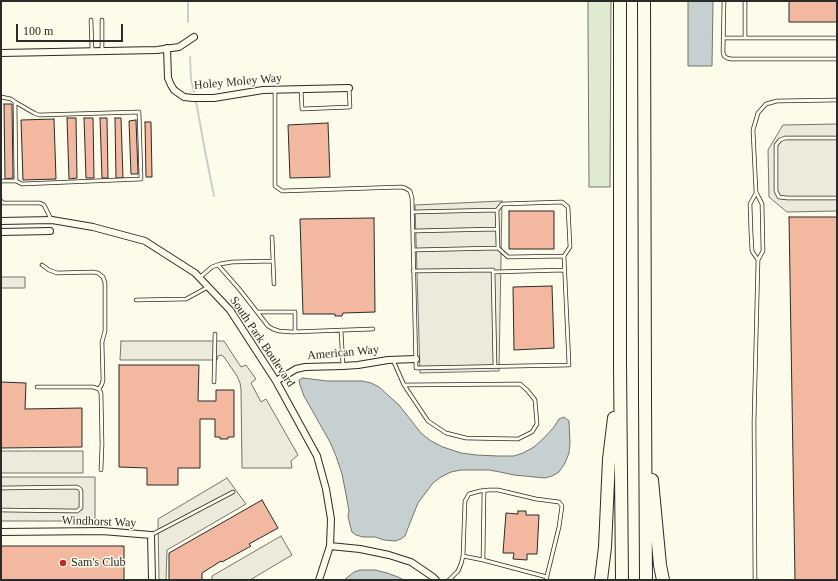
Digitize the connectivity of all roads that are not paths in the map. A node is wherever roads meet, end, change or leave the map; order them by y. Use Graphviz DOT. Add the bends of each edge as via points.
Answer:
graph roads {
  1 [pos="620,1"];
  2 [pos="644,1"];
  3 [pos="724,1"];
  4 [pos="745,1"];
  5 [pos="91,20"];
  6 [pos="102,20"];
  7 [pos="194,37"];
  8 [pos="723,38"];
  9 [pos="745,38"];
  10 [pos="837,38"];
  11 [pos="167,48"];
  12 [pos="92,51"];
  13 [pos="102,51"];
  14 [pos="1,53"];
  15 [pos="837,59"];
  16 [pos="349,88"];
  17 [pos="275,89"];
  18 [pos="301,89"];
  19 [pos="1,97"];
  20 [pos="837,100"];
  21 [pos="15,102"];
  22 [pos="837,138"];
  23 [pos="16,180"];
  24 [pos="1,181"];
  25 [pos="756,192"];
  26 [pos="837,198"];
  27 [pos="1,201"];
  28 [pos="497,210"];
  29 [pos="412,212"];
  30 [pos="52,220"];
  31 [pos="1,221"];
  32 [pos="498,229"];
  33 [pos="50,231"];
  34 [pos="412,231"];
  35 [pos="1,232"];
  36 [pos="272,237"];
  37 [pos="498,248"];
  38 [pos="413,250"];
  39 [pos="564,256"];
  40 [pos="758,260"];
  41 [pos="273,261"];
  42 [pos="42,265"];
  43 [pos="218,265"];
  44 [pos="565,270"];
  45 [pos="414,271"];
  46 [pos="493,272"];
  47 [pos="199,278"];
  48 [pos="274,284"];
  49 [pos="208,287"];
  50 [pos="136,300"];
  51 [pos="257,312"];
  52 [pos="373,329"];
  53 [pos="341,330"];
  54 [pos="295,332"];
  55 [pos="215,334"];
  56 [pos="416,359"];
  57 [pos="393,360"];
  58 [pos="620,365"];
  59 [pos="342,366"];
  60 [pos="495,367"];
  61 [pos="276,381"];
  62 [pos="214,382"];
  63 [pos="404,385"];
  64 [pos="37,387"];
  65 [pos="99,389"];
  66 [pos="645,398"];
  67 [pos="101,470"];
  68 [pos="1,488"];
  69 [pos="484,490"];
  70 [pos="233,492"];
  71 [pos="1,510"];
  72 [pos="1,532"];
  73 [pos="151,535"];
  74 [pos="330,546"];
  75 [pos="463,556"];
  76 [pos="483,560"];
  77 [pos="546,579"];
  78 [pos="152,580"];
  79 [pos="319,580"];
  80 [pos="436,580"];
  81 [pos="448,580"];
  82 [pos="601,580"];
  83 [pos="622,580"];
  84 [pos="646,580"];
  85 [pos="663,580"];
  86 [pos="755,580"];
  1 -- 58 [label="highway"];
  2 -- 66 [label="highway"];
  3 -- 8 [label="lane"];
  4 -- 9 [label="lane"];
  5 -- 12 [label="lane"];
  6 -- 13 [label="lane"];
  7 -- 11 [label="street" via="179,47"];
  8 -- 9 [label="lane"];
  8 -- 15 [label="lane" via="724,56 731,59"];
  9 -- 10 [label="lane"];
  11 -- 13 [label="street"];
  11 -- 17 [label="street, Holey Moley Way" via="168,78 174,90 184,97 214,98"];
  12 -- 13 [label="street"];
  12 -- 14 [label="street"];
  16 -- 18 [label="street, Holey Moley Way"];
  16 -- 18 [label="lane" via="350,107 302,109"];
  17 -- 18 [label="street, Holey Moley Way"];
  17 -- 29 [label="lane" via="275,186 282,191 401,187 410,191"];
  19 -- 21 [label="lane"];
  20 -- 25 [label="lane" via="777,101 762,108 753,130"];
  21 -- 23 [label="lane"];
  21 -- 23 [label="lane" via="39,115 139,112 141,179 22,184"];
  22 -- 26 [label="lane" via="785,138 776,145 776,191 779,197"];
  23 -- 24 [label="lane"];
  25 -- 40 [label="lane" via="762,204 763,251"];
  25 -- 40 [label="lane" via="750,204 752,251"];
  27 -- 30 [label="lane" via="40,203 44,205"];
  28 -- 29 [label="lane"];
  28 -- 32 [label="lane"];
  28 -- 39 [label="lane" via="502,204 562,202 568,207 570,247"];
  29 -- 34 [label="lane"];
  30 -- 31 [label="street, South Park Boulevard"];
  30 -- 47 [label="street, South Park Boulevard" via="93,227 145,241"];
  32 -- 34 [label="lane"];
  32 -- 37 [label="lane"];
  33 -- 35 [label="street"];
  34 -- 38 [label="lane"];
  36 -- 41 [label="lane"];
  37 -- 38 [label="lane"];
  37 -- 39 [label="lane" via="508,257"];
  38 -- 45 [label="lane"];
  39 -- 44 [label="lane"];
  40 -- 86 [label="lane" via="754,422"];
  41 -- 43 [label="lane"];
  41 -- 48 [label="lane"];
  42 -- 65 [label="lane" via="57,273 92,272 103,277 105,331 102,342 103,380"];
  43 -- 47 [label="lane"];
  43 -- 51 [label="lane"];
  44 -- 46 [label="lane"];
  44 -- 60 [label="lane" via="569,365"];
  45 -- 46 [label="lane"];
  45 -- 56 [label="lane"];
  46 -- 60 [label="lane"];
  47 -- 49 [label="street, South Park Boulevard"];
  49 -- 50 [label="lane" via="186,299"];
  49 -- 61 [label="street, South Park Boulevard" via="230,310"];
  51 -- 54 [label="lane" via="273,330"];
  51 -- 54 [label="lane" via="295,312"];
  52 -- 53 [label="lane"];
  53 -- 54 [label="lane"];
  53 -- 59 [label="lane"];
  55 -- 62 [label="lane"];
  56 -- 57 [label="street, American Way"];
  56 -- 60 [label="lane" via="416,368"];
  57 -- 59 [label="street, American Way"];
  57 -- 63 [label="lane"];
  58 -- 82 [label="highway" via="609,459"];
  58 -- 83 [label="highway"];
  59 -- 61 [label="street, American Way" via="296,369"];
  61 -- 74 [label="street, South Park Boulevard" via="317,456 331,519"];
  63 -- 63 [label="lane" via="520,384 535,400 537,424 532,432 518,439 466,438 446,433 428,421"];
  64 -- 65 [label="lane"];
  65 -- 67 [label="lane"];
  66 -- 84 [label="highway"];
  66 -- 85 [label="highway"];
  68 -- 71 [label="lane" via="77,487 81,491 81,508 77,511"];
  69 -- 75 [label="lane" via="469,494 465,501"];
  69 -- 76 [label="lane"];
  69 -- 77 [label="lane" via="498,490 559,502 562,506"];
  70 -- 73 [label="lane"];
  72 -- 73 [label="street, Windhorst Way" via="102,531"];
  73 -- 78 [label="street, Windhorst Way"];
  74 -- 79 [label="street, South Park Boulevard"];
  74 -- 80 [label="street" via="389,555 410,562"];
  75 -- 76 [label="lane"];
  75 -- 81 [label="lane" via="458,571"];
  76 -- 77 [label="lane"];
}
